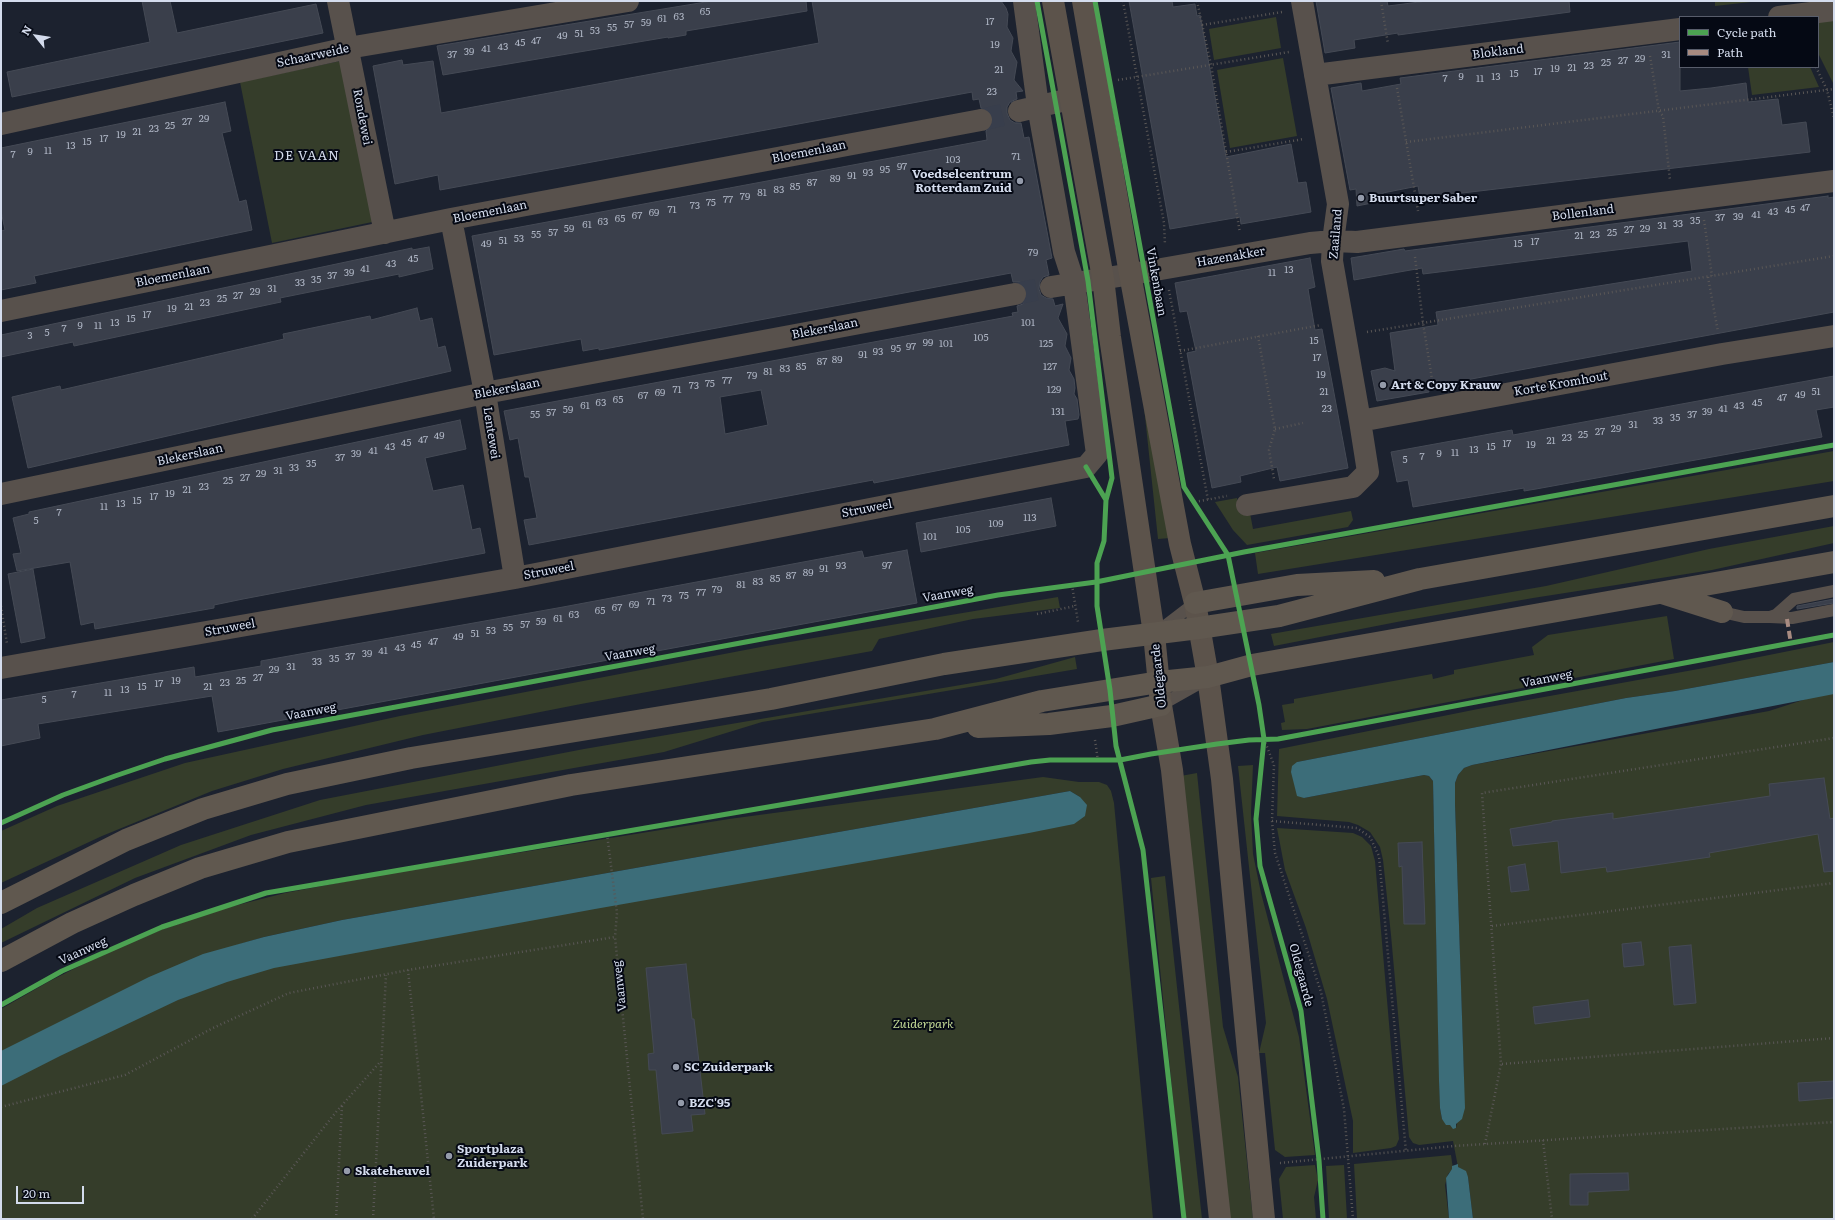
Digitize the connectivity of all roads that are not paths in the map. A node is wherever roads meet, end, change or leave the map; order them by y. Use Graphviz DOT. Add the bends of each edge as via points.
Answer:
graph roads {
  1 [pos="338,1"];
  2 [pos="628,1"];
  3 [pos="1024,1"];
  4 [pos="1053,1"];
  5 [pos="1083,1"];
  6 [pos="1302,5"];
  7 [pos="1834,10"];
  8 [pos="1787,16"];
  9 [pos="1679,30"];
  10 [pos="348,48"];
  11 [pos="1316,75"];
  12 [pos="1070,99"];
  13 [pos="1028,108"];
  14 [pos="981,120"];
  15 [pos="1,124"];
  16 [pos="1834,181"];
  17 [pos="451,219"];
  18 [pos="385,233"];
  19 [pos="1333,241"];
  20 [pos="1130,274"];
  21 [pos="1088,281"];
  22 [pos="1051,287"];
  23 [pos="1015,294"];
  24 [pos="1,311"];
  25 [pos="1834,336"];
  26 [pos="484,393"];
  27 [pos="1360,421"];
  28 [pos="1,494"];
  29 [pos="1246,505"];
  30 [pos="1834,506"];
  31 [pos="1834,562"];
  32 [pos="515,578"];
  33 [pos="1420,579"];
  34 [pos="1834,591"];
  35 [pos="1659,592"];
  36 [pos="1195,604"];
  37 [pos="1834,610"];
  38 [pos="1722,612"];
  39 [pos="1770,617"];
  40 [pos="1199,628"];
  41 [pos="1154,634"];
  42 [pos="6,667"];
  43 [pos="1208,678"];
  44 [pos="1159,682"];
  45 [pos="1161,705"];
  46 [pos="935,729"];
  47 [pos="1,903"];
  48 [pos="1,961"];
  49 [pos="1220,1219"];
  50 [pos="1264,1219"];
  1 -- 10 [label="street, Rondewei"];
  2 -- 10 [label="street, Schaarweide"];
  3 -- 13 [label="street"];
  4 -- 12 [label="street"];
  5 -- 20 [label="street, Vinkenbaan"];
  6 -- 11 [label="street, Zaailand"];
  7 -- 8 [label="street"];
  9 -- 11 [label="street, Blokland"];
  10 -- 15 [label="street, Schaarweide"];
  10 -- 18 [label="street, Rondewei"];
  11 -- 19 [label="street, Zaailand" via="1338,204"];
  12 -- 13 [label="street"];
  12 -- 21 [label="street"];
  13 -- 21 [label="street" via="1064,252"];
  14 -- 17 [label="street, Bloemenlaan"];
  16 -- 19 [label="street, Bollenland" via="1417,235 1357,242"];
  17 -- 18 [label="street, Bloemenlaan"];
  17 -- 26 [label="street, Lentewei"];
  18 -- 24 [label="street, Bloemenlaan"];
  19 -- 20 [label="street, Hazenakker"];
  19 -- 27 [label="street, Zaailand" via="1332,261"];
  20 -- 21 [label="street, Vinkenbaan"];
  20 -- 36 [label="street, Vinkenbaan" via="1180,544"];
  21 -- 22 [label="street"];
  21 -- 32 [label="street, Struweel" via="1097,454 1086,467"];
  21 -- 41 [label="street" via="1110,338"];
  23 -- 26 [label="street, Blekerslaan"];
  25 -- 27 [label="street, Korte Kromhout" via="1722,354"];
  26 -- 28 [label="street, Blekerslaan"];
  26 -- 32 [label="street, Lentewei"];
  27 -- 29 [label="street" via="1368,472 1353,487"];
  30 -- 33 [label="highway"];
  31 -- 35 [label="highway"];
  32 -- 42 [label="street, Struweel"];
  33 -- 36 [label="highway" via="1297,585"];
  33 -- 40 [label="highway" via="1279,616"];
  34 -- 39 [label="lane" via="1794,599"];
  35 -- 38 [label="highway"];
  35 -- 43 [label="highway" via="1252,665"];
  36 -- 40 [label="street, Vinkenbaan"];
  36 -- 41 [label="lane"];
  37 -- 39 [label="lane" via="1792,618"];
  38 -- 39 [label="lane" via="1749,618"];
  40 -- 41 [label="highway"];
  40 -- 43 [label="street"];
  41 -- 44 [label="street, Oldegaarde"];
  41 -- 47 [label="highway" via="944,664 771,699 411,758 288,784 203,809 126,840"];
  43 -- 44 [label="highway"];
  43 -- 45 [label="lane"];
  43 -- 50 [label="street" via="1222,780"];
  44 -- 45 [label="street, Oldegaarde"];
  44 -- 46 [label="highway" via="1042,701"];
  45 -- 46 [label="highway" via="1112,716 1049,724"];
  45 -- 49 [label="street, Oldegaarde" via="1173,778"];
  46 -- 48 [label="highway" via="578,784 288,842 200,868 134,895 72,923"];
}
